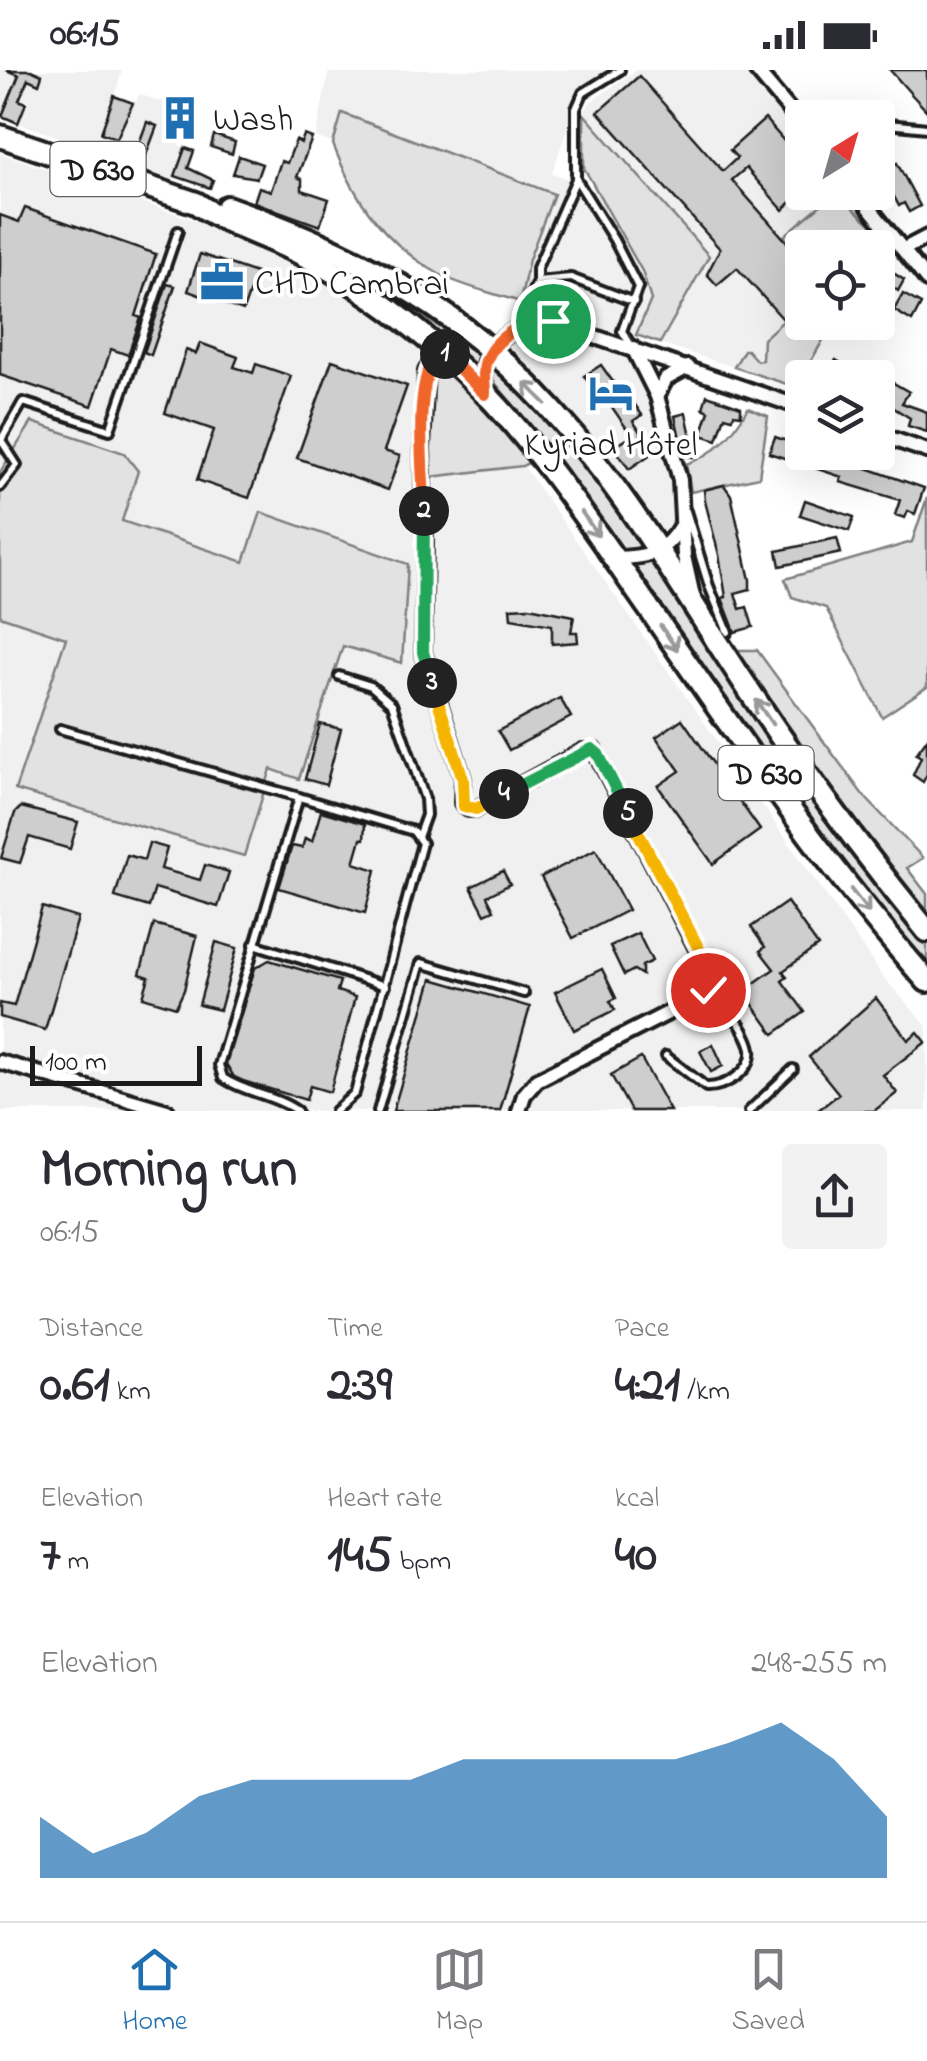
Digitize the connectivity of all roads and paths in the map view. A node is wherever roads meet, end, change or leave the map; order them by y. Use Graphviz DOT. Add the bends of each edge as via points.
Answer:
graph roads {
  1 [pos="620,70"];
  2 [pos="756,70"];
  3 [pos="785,105"];
  4 [pos="895,125"];
  5 [pos="927,128"];
  6 [pos="0,136"];
  7 [pos="576,178"];
  8 [pos="196,203"];
  9 [pos="873,210"];
  10 [pos="178,232"];
  11 [pos="927,237"];
  12 [pos="904,249"];
  13 [pos="335,273"];
  14 [pos="927,280"];
  15 [pos="537,281"];
  16 [pos="634,302"];
  17 [pos="518,329"];
  18 [pos="465,330"];
  19 [pos="498,344"];
  20 [pos="633,348"];
  21 [pos="440,349"];
  22 [pos="688,366"];
  23 [pos="485,394"];
  24 [pos="657,396"];
  25 [pos="785,402"];
  26 [pos="895,440"];
  27 [pos="927,451"];
  28 [pos="0,487"];
  29 [pos="682,501"];
  30 [pos="681,525"];
  31 [pos="661,550"];
  32 [pos="614,558"];
  33 [pos="694,604"];
  34 [pos="728,632"];
  35 [pos="339,676"];
  36 [pos="60,729"];
  37 [pos="299,797"];
  38 [pos="418,837"];
  39 [pos="927,931"];
  40 [pos="254,944"];
  41 [pos="927,981"];
  42 [pos="385,986"];
  43 [pos="708,990"];
  44 [pos="524,993"];
  45 [pos="666,1056"];
  46 [pos="0,1062"];
  47 [pos="792,1069"];
  48 [pos="168,1111"];
  49 [pos="296,1111"];
  50 [pos="335,1111"];
  51 [pos="378,1111"];
  52 [pos="519,1111"];
  53 [pos="749,1111"];
  1 -- 7 [label="lane" via="583,93 576,109"];
  2 -- 3 [label="street"];
  4 -- 5 [label="lane"];
  6 -- 8 [label="main road, D 630"];
  7 -- 15 [label="lane"];
  7 -- 16 [label="lane" via="638,287"];
  8 -- 13 [label="main road, D 630"];
  8 -- 18 [label="main road, D 630" via="219,204 327,244"];
  9 -- 12 [label="street"];
  10 -- 28 [label="lane" via="110,430 24,402 1,440 17,465"];
  11 -- 12 [label="street"];
  12 -- 14 [label="street"];
  13 -- 18 [label="main road" via="359,274"];
  13 -- 21 [label="main road, D 630"];
  15 -- 16 [label="lane" via="570,278"];
  15 -- 17 [label="lane"];
  16 -- 20 [label="lane" via="622,331"];
  17 -- 19 [label="street"];
  17 -- 20 [label="street" via="537,320 558,322"];
  18 -- 19 [label="main road, D 630"];
  19 -- 23 [label="street" via="484,363"];
  31 -- 19 [label="main road, D 630, one-way"];
  20 -- 22 [label="street"];
  20 -- 24 [label="street"];
  21 -- 23 [label="main road, D 630"];
  21 -- 43 [label="street" via="426,370 423,652 463,779 462,803 481,807 583,751 595,751 712,974"];
  22 -- 24 [label="street" via="666,379"];
  22 -- 25 [label="street"];
  23 -- 32 [label="main road, D 630, one-way"];
  24 -- 29 [label="street"];
  26 -- 27 [label="street"];
  29 -- 30 [label="street"];
  29 -- 34 [label="lane"];
  30 -- 31 [label="street"];
  30 -- 33 [label="street"];
  31 -- 32 [label="street"];
  31 -- 33 [label="main road, D 630"];
  32 -- 41 [label="main road, D 630, one-way" via="832,864"];
  39 -- 33 [label="main road, D 630, one-way" via="803,769"];
  35 -- 38 [label="lane" via="371,686 392,704 424,799"];
  36 -- 37 [label="lane"];
  37 -- 38 [label="lane" via="413,830"];
  37 -- 40 [label="lane"];
  38 -- 42 [label="lane" via="420,855"];
  40 -- 42 [label="lane"];
  40 -- 49 [label="lane" via="219,1065 222,1078"];
  42 -- 50 [label="lane" via="355,1093"];
  43 -- 45 [label="lane" via="724,1001 749,1044 745,1068 724,1084 706,1087"];
  43 -- 52 [label="street" via="537,1080"];
  44 -- 51 [label="lane" via="420,964"];
  46 -- 48 [label="street"];
  47 -- 53 [label="lane"];
}
